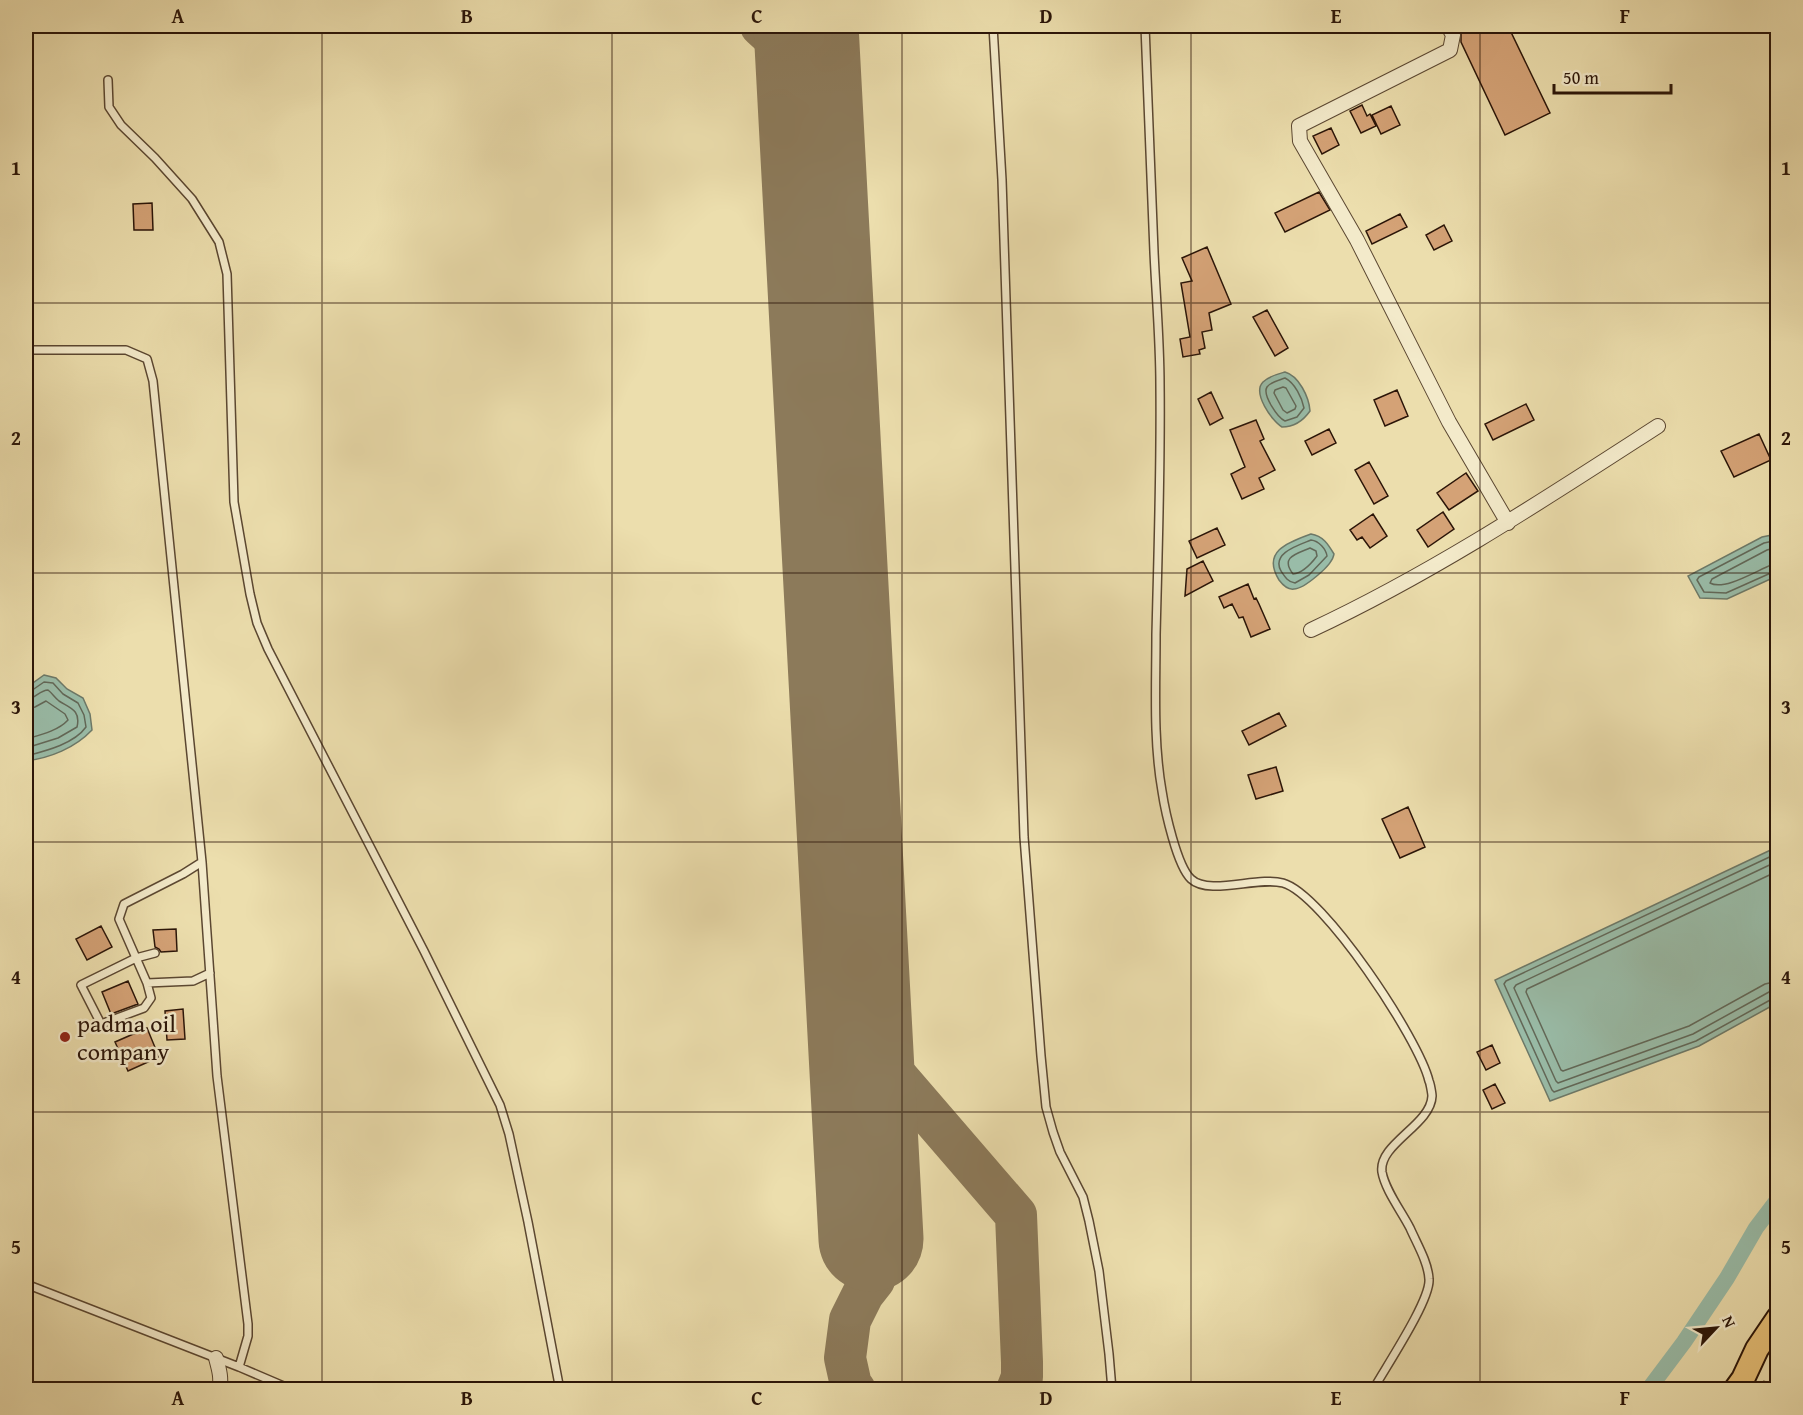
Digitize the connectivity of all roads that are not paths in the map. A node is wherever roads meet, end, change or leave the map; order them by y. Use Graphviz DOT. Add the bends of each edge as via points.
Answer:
graph roads {
  1 [pos="993,26"];
  2 [pos="1145,26"];
  3 [pos="1448,26"];
  4 [pos="108,80"];
  5 [pos="26,350"];
  6 [pos="1658,426"];
  7 [pos="1508,523"];
  8 [pos="1311,630"];
  9 [pos="202,862"];
  10 [pos="155,952"];
  11 [pos="136,958"];
  12 [pos="210,973"];
  13 [pos="147,983"];
  14 [pos="26,1284"];
  15 [pos="1778,1318"];
  16 [pos="216,1358"];
  17 [pos="239,1367"];
  18 [pos="219,1389"];
  19 [pos="294,1389"];
  20 [pos="560,1389"];
  21 [pos="1112,1389"];
  22 [pos="1373,1389"];
  23 [pos="1735,1389"];
  1 -- 21 [label="lane" via="1002,180 1024,837 1041,1056 1046,1107 1053,1132 1083,1197 1089,1221 1099,1271"];
  2 -- 22 [label="lane" via="1161,383 1155,708 1162,794 1178,856 1192,881 1214,886 1274,881 1296,888 1334,928 1370,975 1397,1013 1425,1066 1432,1097 1430,1106 1387,1154 1382,1170 1425,1261 1430,1283 1424,1302"];
  3 -- 7 [label="street" via="1453,35 1450,50 1299,126 1300,141 1357,240 1449,422"];
  4 -- 20 [label="lane" via="109,107 121,125 192,199 219,242 227,274 234,502 257,622 500,1105 528,1222"];
  5 -- 9 [label="lane" via="126,351 147,359 151,370"];
  6 -- 7 [label="street"];
  7 -- 8 [label="street" via="1393,590"];
  9 -- 11 [label="lane" via="124,904 119,919"];
  9 -- 12 [label="lane"];
  10 -- 11 [label="lane"];
  11 -- 13 [label="lane"];
  11 -- 13 [label="lane" via="81,985 100,1024 144,1008 151,998"];
  12 -- 13 [label="lane" via="194,981"];
  12 -- 17 [label="lane" via="217,1076 248,1324"];
  14 -- 16 [label="lane"];
  15 -- 23 [label="highway"];
  16 -- 17 [label="lane"];
  16 -- 18 [label="street"];
  17 -- 19 [label="lane"];
}
